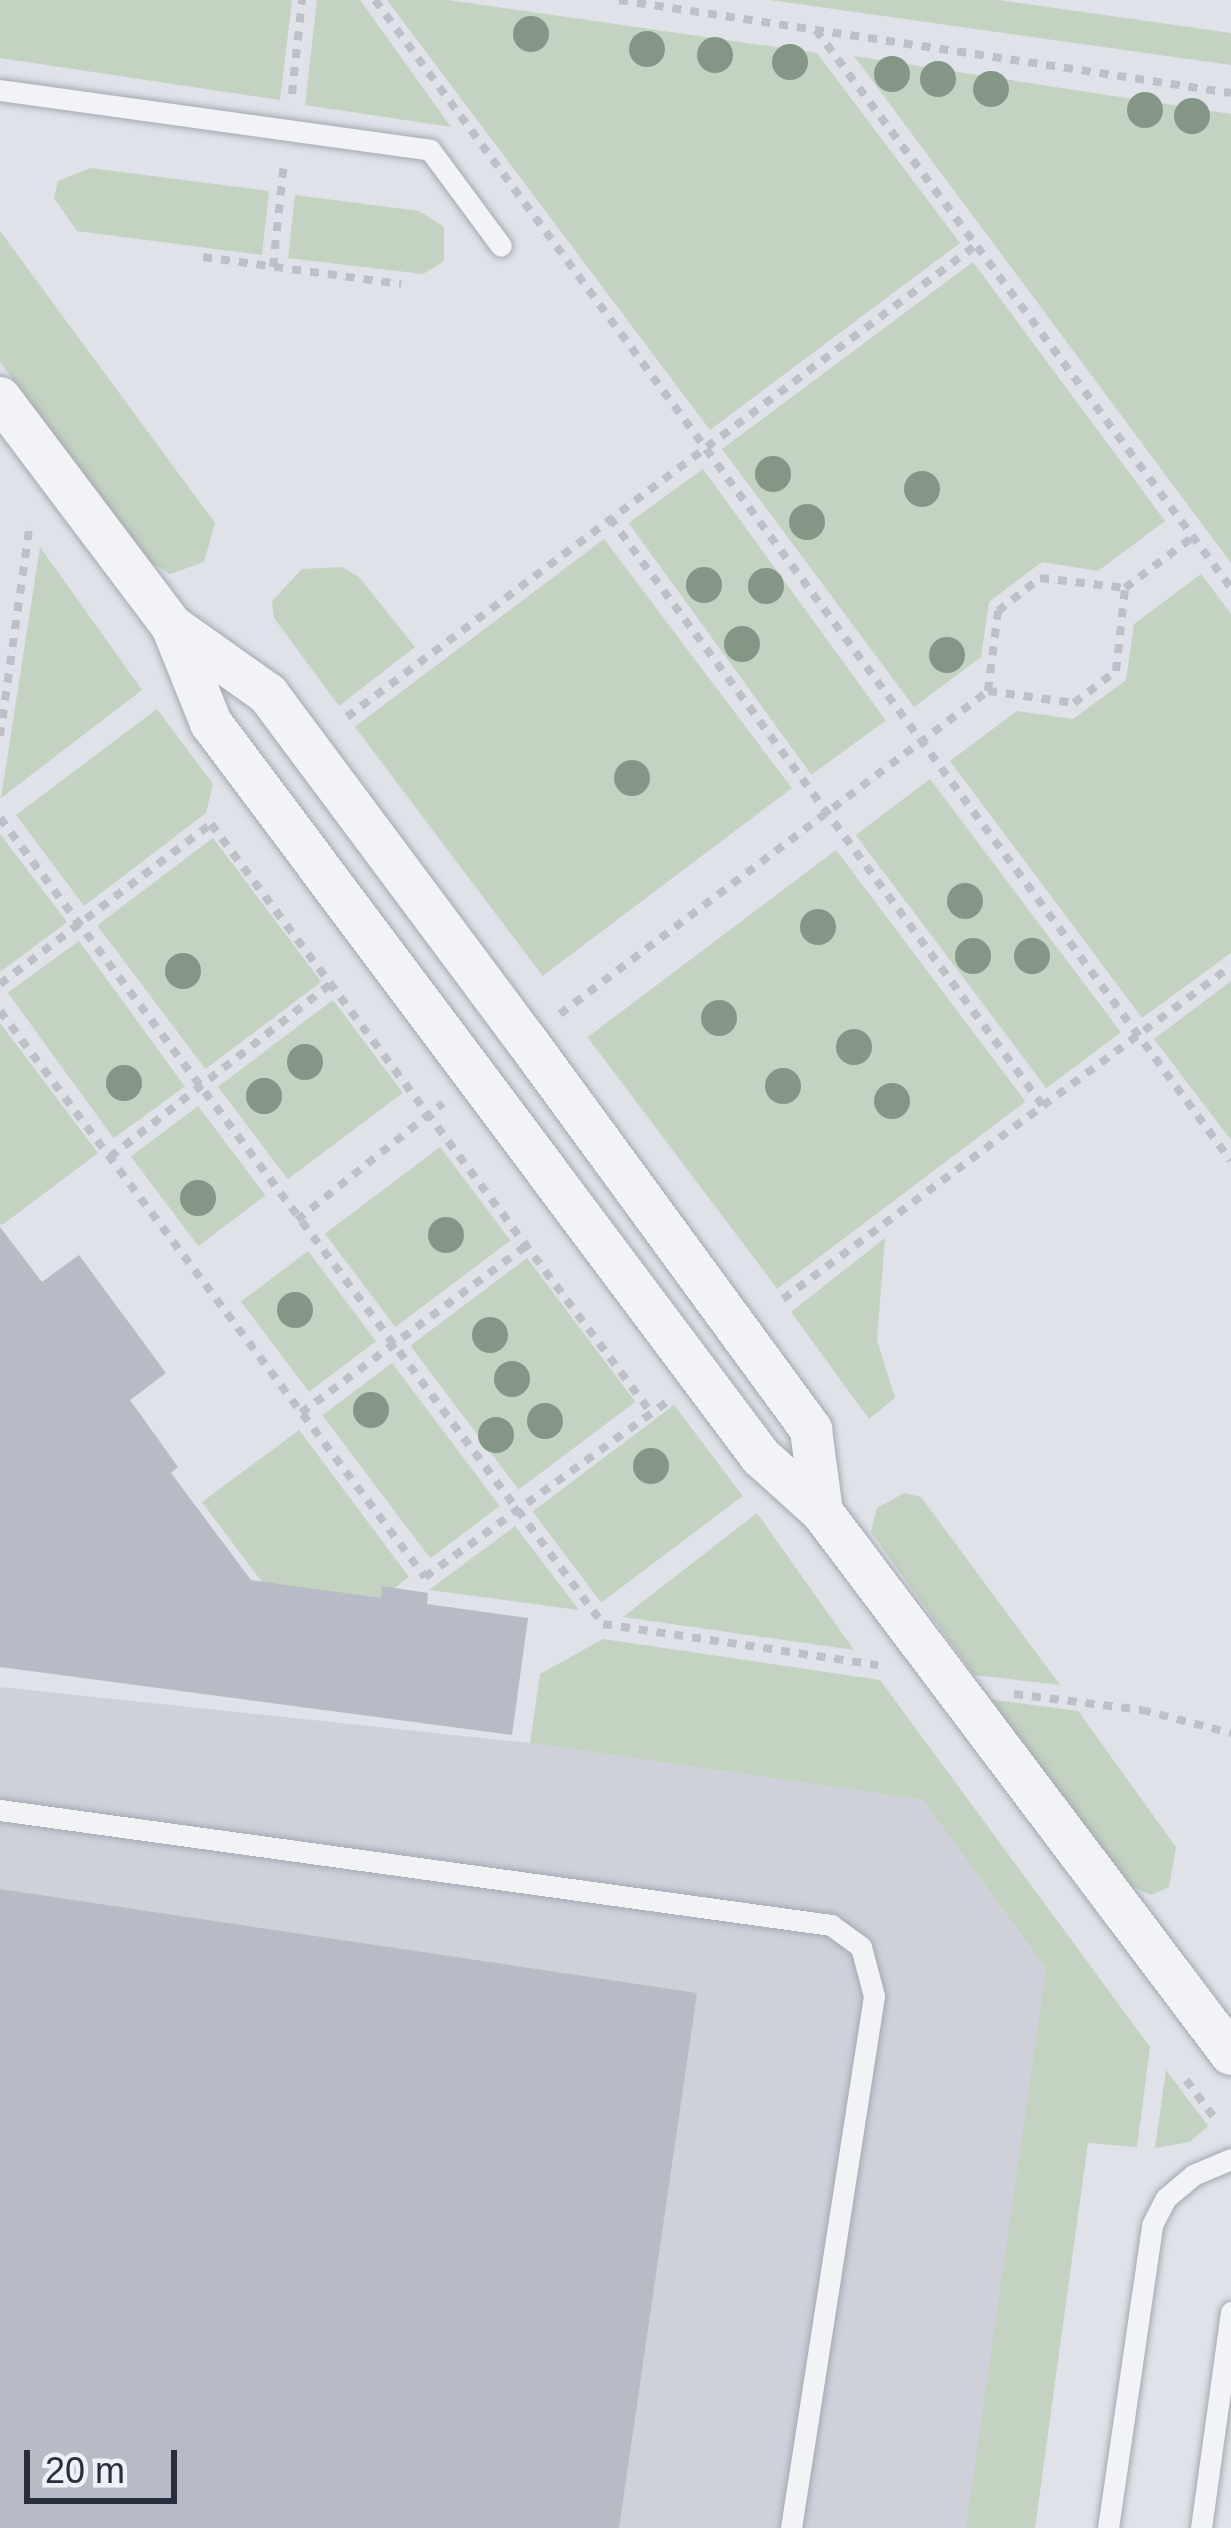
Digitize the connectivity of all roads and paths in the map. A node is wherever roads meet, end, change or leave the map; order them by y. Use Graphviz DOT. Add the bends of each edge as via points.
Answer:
graph roads {
  1 [pos="374,0"];
  2 [pos="619,0"];
  3 [pos="816,30"];
  4 [pos="0,90"];
  5 [pos="1231,93"];
  6 [pos="976,245"];
  7 [pos="501,246"];
  8 [pos="203,257"];
  9 [pos="401,284"];
  10 [pos="0,398"];
  11 [pos="704,447"];
  12 [pos="610,518"];
  13 [pos="30,522"];
  14 [pos="1193,537"];
  15 [pos="1124,588"];
  16 [pos="1231,588"];
  17 [pos="172,626"];
  18 [pos="988,691"];
  19 [pos="347,717"];
  20 [pos="0,736"];
  21 [pos="919,740"];
  22 [pos="824,812"];
  23 [pos="0,818"];
  24 [pos="80,923"];
  25 [pos="1231,966"];
  26 [pos="0,984"];
  27 [pos="331,985"];
  28 [pos="0,1011"];
  29 [pos="1137,1036"];
  30 [pos="526,1040"];
  31 [pos="476,1077"];
  32 [pos="202,1085"];
  33 [pos="1043,1106"];
  34 [pos="428,1115"];
  35 [pos="110,1157"];
  36 [pos="1231,1161"];
  37 [pos="297,1220"];
  38 [pos="526,1246"];
  39 [pos="783,1299"];
  40 [pos="392,1345"];
  41 [pos="301,1412"];
  42 [pos="515,1508"];
  43 [pos="822,1512"];
  44 [pos="880,1665"];
  45 [pos="1006,1693"];
  46 [pos="1231,1733"];
  47 [pos="0,1810"];
  48 [pos="1231,2054"];
  49 [pos="1231,2159"];
  50 [pos="1231,2312"];
  51 [pos="791,2528"];
  52 [pos="1108,2528"];
  53 [pos="1201,2528"];
  1 -- 11 [label="path"];
  2 -- 3 [label="path"];
  3 -- 5 [label="path"];
  3 -- 6 [label="path"];
  4 -- 7 [label="lane" via="430,150"];
  6 -- 11 [label="path"];
  6 -- 14 [label="path"];
  8 -- 9 [label="path"];
  10 -- 17 [label="street"];
  11 -- 12 [label="path"];
  11 -- 21 [label="path"];
  12 -- 19 [label="path"];
  12 -- 22 [label="path"];
  13 -- 20 [label="path"];
  14 -- 15 [label="path"];
  14 -- 16 [label="path"];
  15 -- 18 [label="path" via="1040,578 998,611"];
  15 -- 18 [label="path" via="1116,671 1074,703"];
  17 -- 30 [label="street" via="268,694"];
  17 -- 31 [label="street" via="211,723"];
  18 -- 21 [label="path"];
  21 -- 22 [label="path"];
  21 -- 29 [label="path"];
  22 -- 30 [label="path"];
  22 -- 33 [label="path"];
  23 -- 24 [label="path"];
  24 -- 26 [label="path"];
  24 -- 27 [label="path" via="212,824"];
  24 -- 32 [label="path"];
  25 -- 29 [label="path"];
  27 -- 32 [label="path"];
  27 -- 34 [label="path"];
  28 -- 35 [label="path"];
  29 -- 33 [label="path"];
  29 -- 36 [label="path"];
  30 -- 43 [label="street" via="811,1430"];
  31 -- 34 [label="path"];
  31 -- 43 [label="street" via="760,1456"];
  32 -- 35 [label="path"];
  32 -- 37 [label="path"];
  33 -- 39 [label="path"];
  34 -- 37 [label="path"];
  34 -- 38 [label="path"];
  35 -- 41 [label="path"];
  37 -- 40 [label="path"];
  38 -- 40 [label="path"];
  38 -- 42 [label="path" via="649,1410"];
  40 -- 41 [label="path"];
  40 -- 42 [label="path"];
  41 -- 42 [label="path" via="425,1577"];
  42 -- 44 [label="path" via="603,1624"];
  43 -- 48 [label="street"];
  45 -- 46 [label="path" via="1142,1710"];
  47 -- 51 [label="lane" via="831,1925 861,1946 874,1996"];
  49 -- 52 [label="lane" via="1193,2175 1166,2198 1152,2225"];
  50 -- 53 [label="lane"];
}
